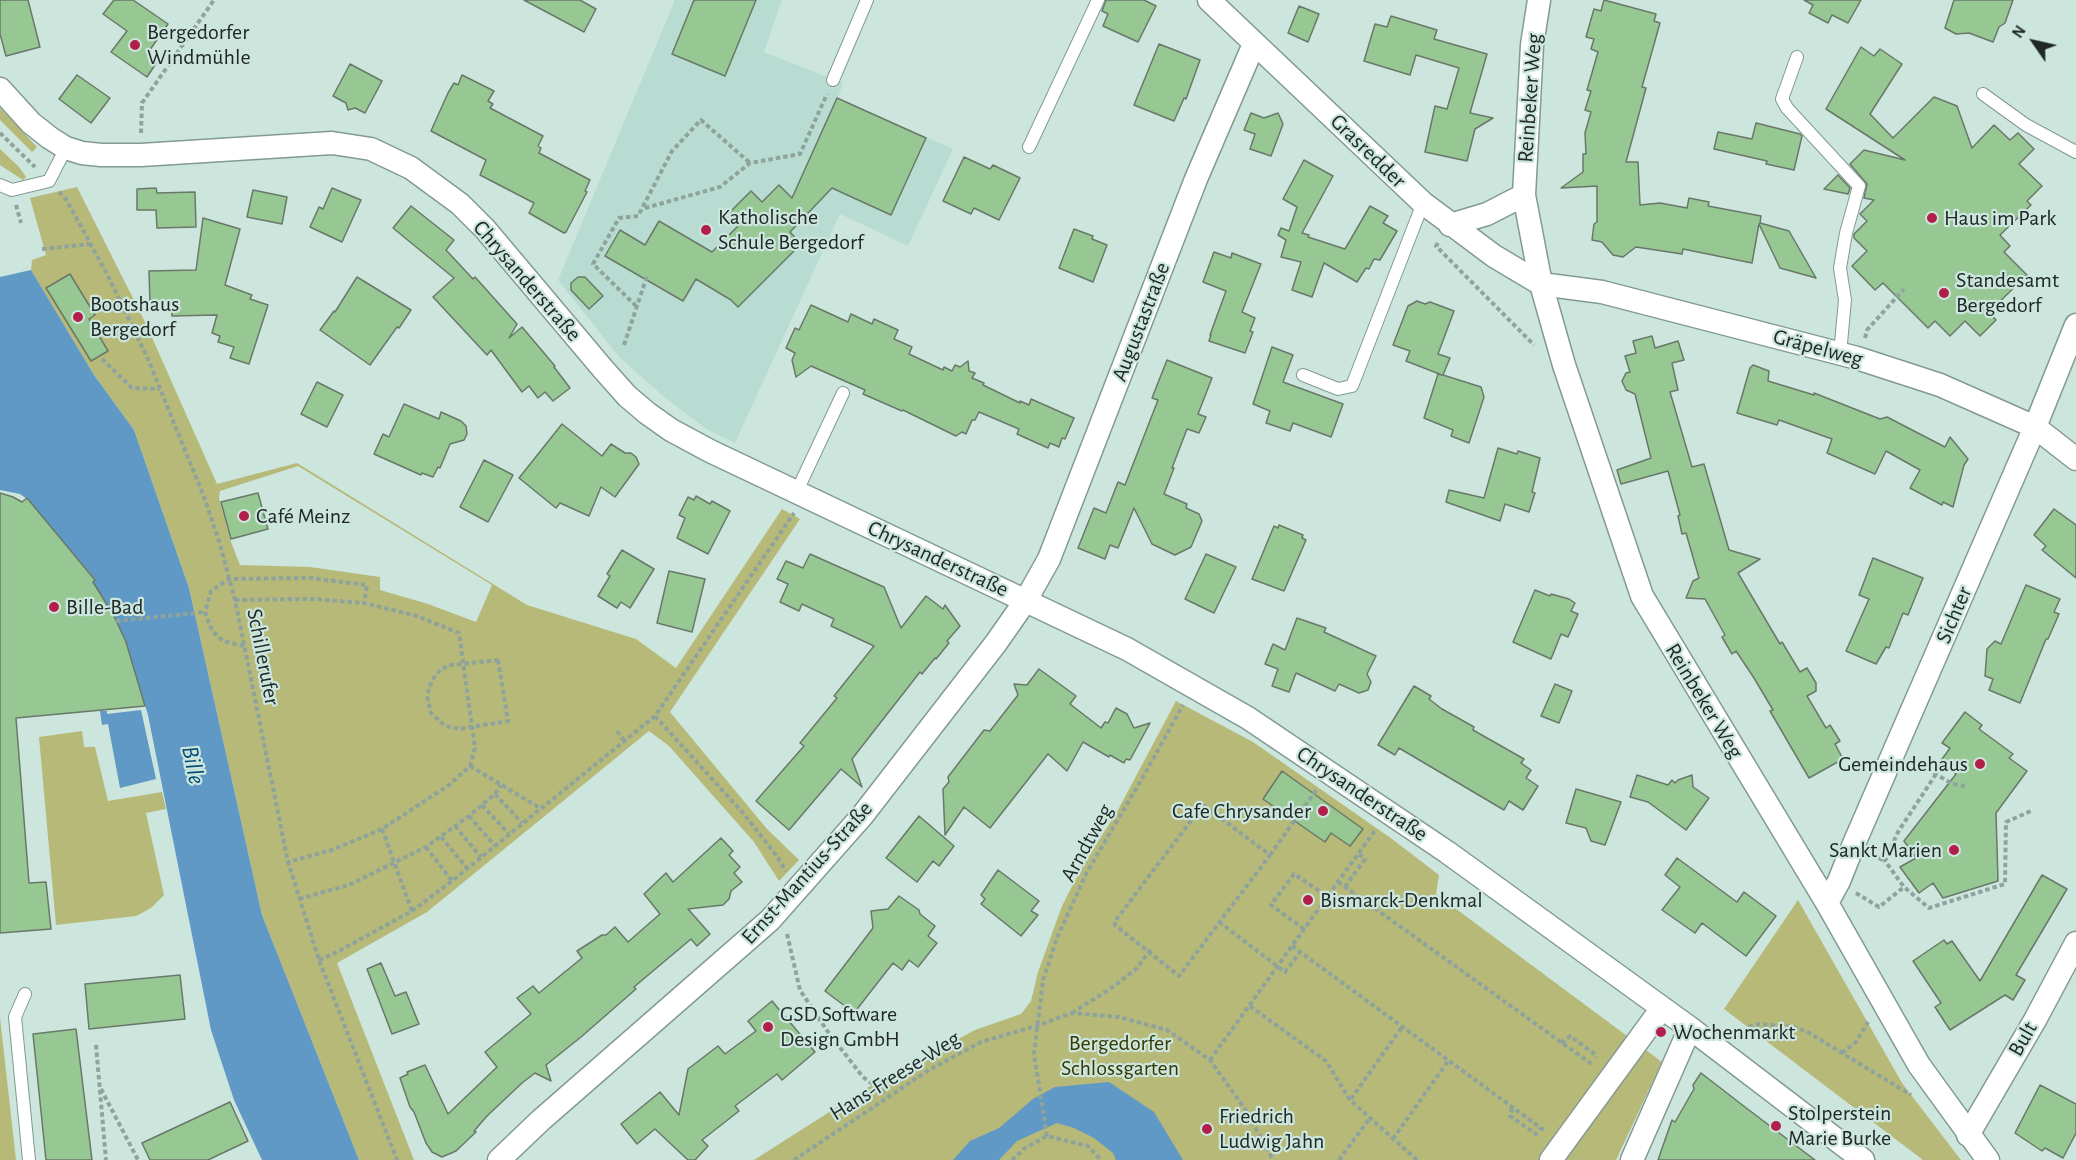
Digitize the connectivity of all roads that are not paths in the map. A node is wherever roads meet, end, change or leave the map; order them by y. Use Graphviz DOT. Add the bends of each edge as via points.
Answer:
graph roads {
  1 [pos="867,0"];
  2 [pos="1098,0"];
  3 [pos="1209,0"];
  4 [pos="1539,0"];
  5 [pos="1254,44"];
  6 [pos="1797,57"];
  7 [pos="833,80"];
  8 [pos="0,89"];
  9 [pos="1983,94"];
  10 [pos="1029,147"];
  11 [pos="66,148"];
  12 [pos="2076,152"];
  13 [pos="0,185"];
  14 [pos="1524,195"];
  15 [pos="1423,203"];
  16 [pos="1450,225"];
  17 [pos="1541,284"];
  18 [pos="2076,325"];
  19 [pos="1848,356"];
  20 [pos="1304,375"];
  21 [pos="843,393"];
  22 [pos="2035,427"];
  23 [pos="2076,459"];
  24 [pos="801,495"];
  25 [pos="1026,600"];
  26 [pos="1827,903"];
  27 [pos="2076,943"];
  28 [pos="25,994"];
  29 [pos="1662,1008"];
  30 [pos="1689,1028"];
  31 [pos="1968,1135"];
  32 [pos="29,1160"];
  33 [pos="499,1160"];
  34 [pos="1551,1160"];
  35 [pos="1632,1160"];
  36 [pos="1863,1160"];
  37 [pos="1988,1160"];
  1 -- 7 [label="lane"];
  2 -- 10 [label="lane"];
  3 -- 5 [label="street, Grasredder"];
  4 -- 14 [label="street, Reinbeker Weg" via="1532,45"];
  5 -- 15 [label="street, Grasredder"];
  5 -- 25 [label="street, Augustastraße" via="1196,178 1049,559"];
  6 -- 19 [label="lane" via="1782,99 1859,186 1845,232 1840,268"];
  8 -- 11 [label="street, Chrysanderstraße" via="31,123"];
  9 -- 12 [label="lane" via="2026,125"];
  11 -- 13 [label="lane" via="49,181 12,190"];
  11 -- 24 [label="street, Chrysanderstraße" via="101,155 332,143 371,149 430,181 468,212 627,396 647,413 710,451"];
  14 -- 16 [label="street, Reinbeker Weg" via="1487,214"];
  14 -- 17 [label="street, Reinbeker Weg"];
  15 -- 16 [label="street, Grasredder"];
  15 -- 20 [label="lane" via="1352,386 1338,389"];
  16 -- 17 [label="street, Grasredder"];
  17 -- 19 [label="street, Gräpelweg" via="1602,291"];
  17 -- 26 [label="street, Reinbeker Weg" via="1564,365 1642,596"];
  18 -- 22 [label="street, Sichter"];
  19 -- 22 [label="street, Gräpelweg" via="1941,385"];
  21 -- 24 [label="lane"];
  22 -- 23 [label="street, Gräpelweg"];
  22 -- 26 [label="street, Sichter"];
  24 -- 25 [label="street, Chrysanderstraße"];
  25 -- 29 [label="street, Chrysanderstraße" via="1127,650 1248,718 1457,858"];
  25 -- 33 [label="street, Ernst-Mantius-Straße" via="862,816 770,920"];
  26 -- 31 [label="street, Reinbeker Weg" via="1919,1065"];
  27 -- 31 [label="street, Bult"];
  28 -- 32 [label="lane" via="15,1017"];
  29 -- 30 [label="street, Chrysanderstraße"];
  29 -- 34 [label="street"];
  30 -- 35 [label="street"];
  30 -- 36 [label="street, Chrysanderstraße"];
  31 -- 37 [label="street, Reinbeker Weg"];
}
